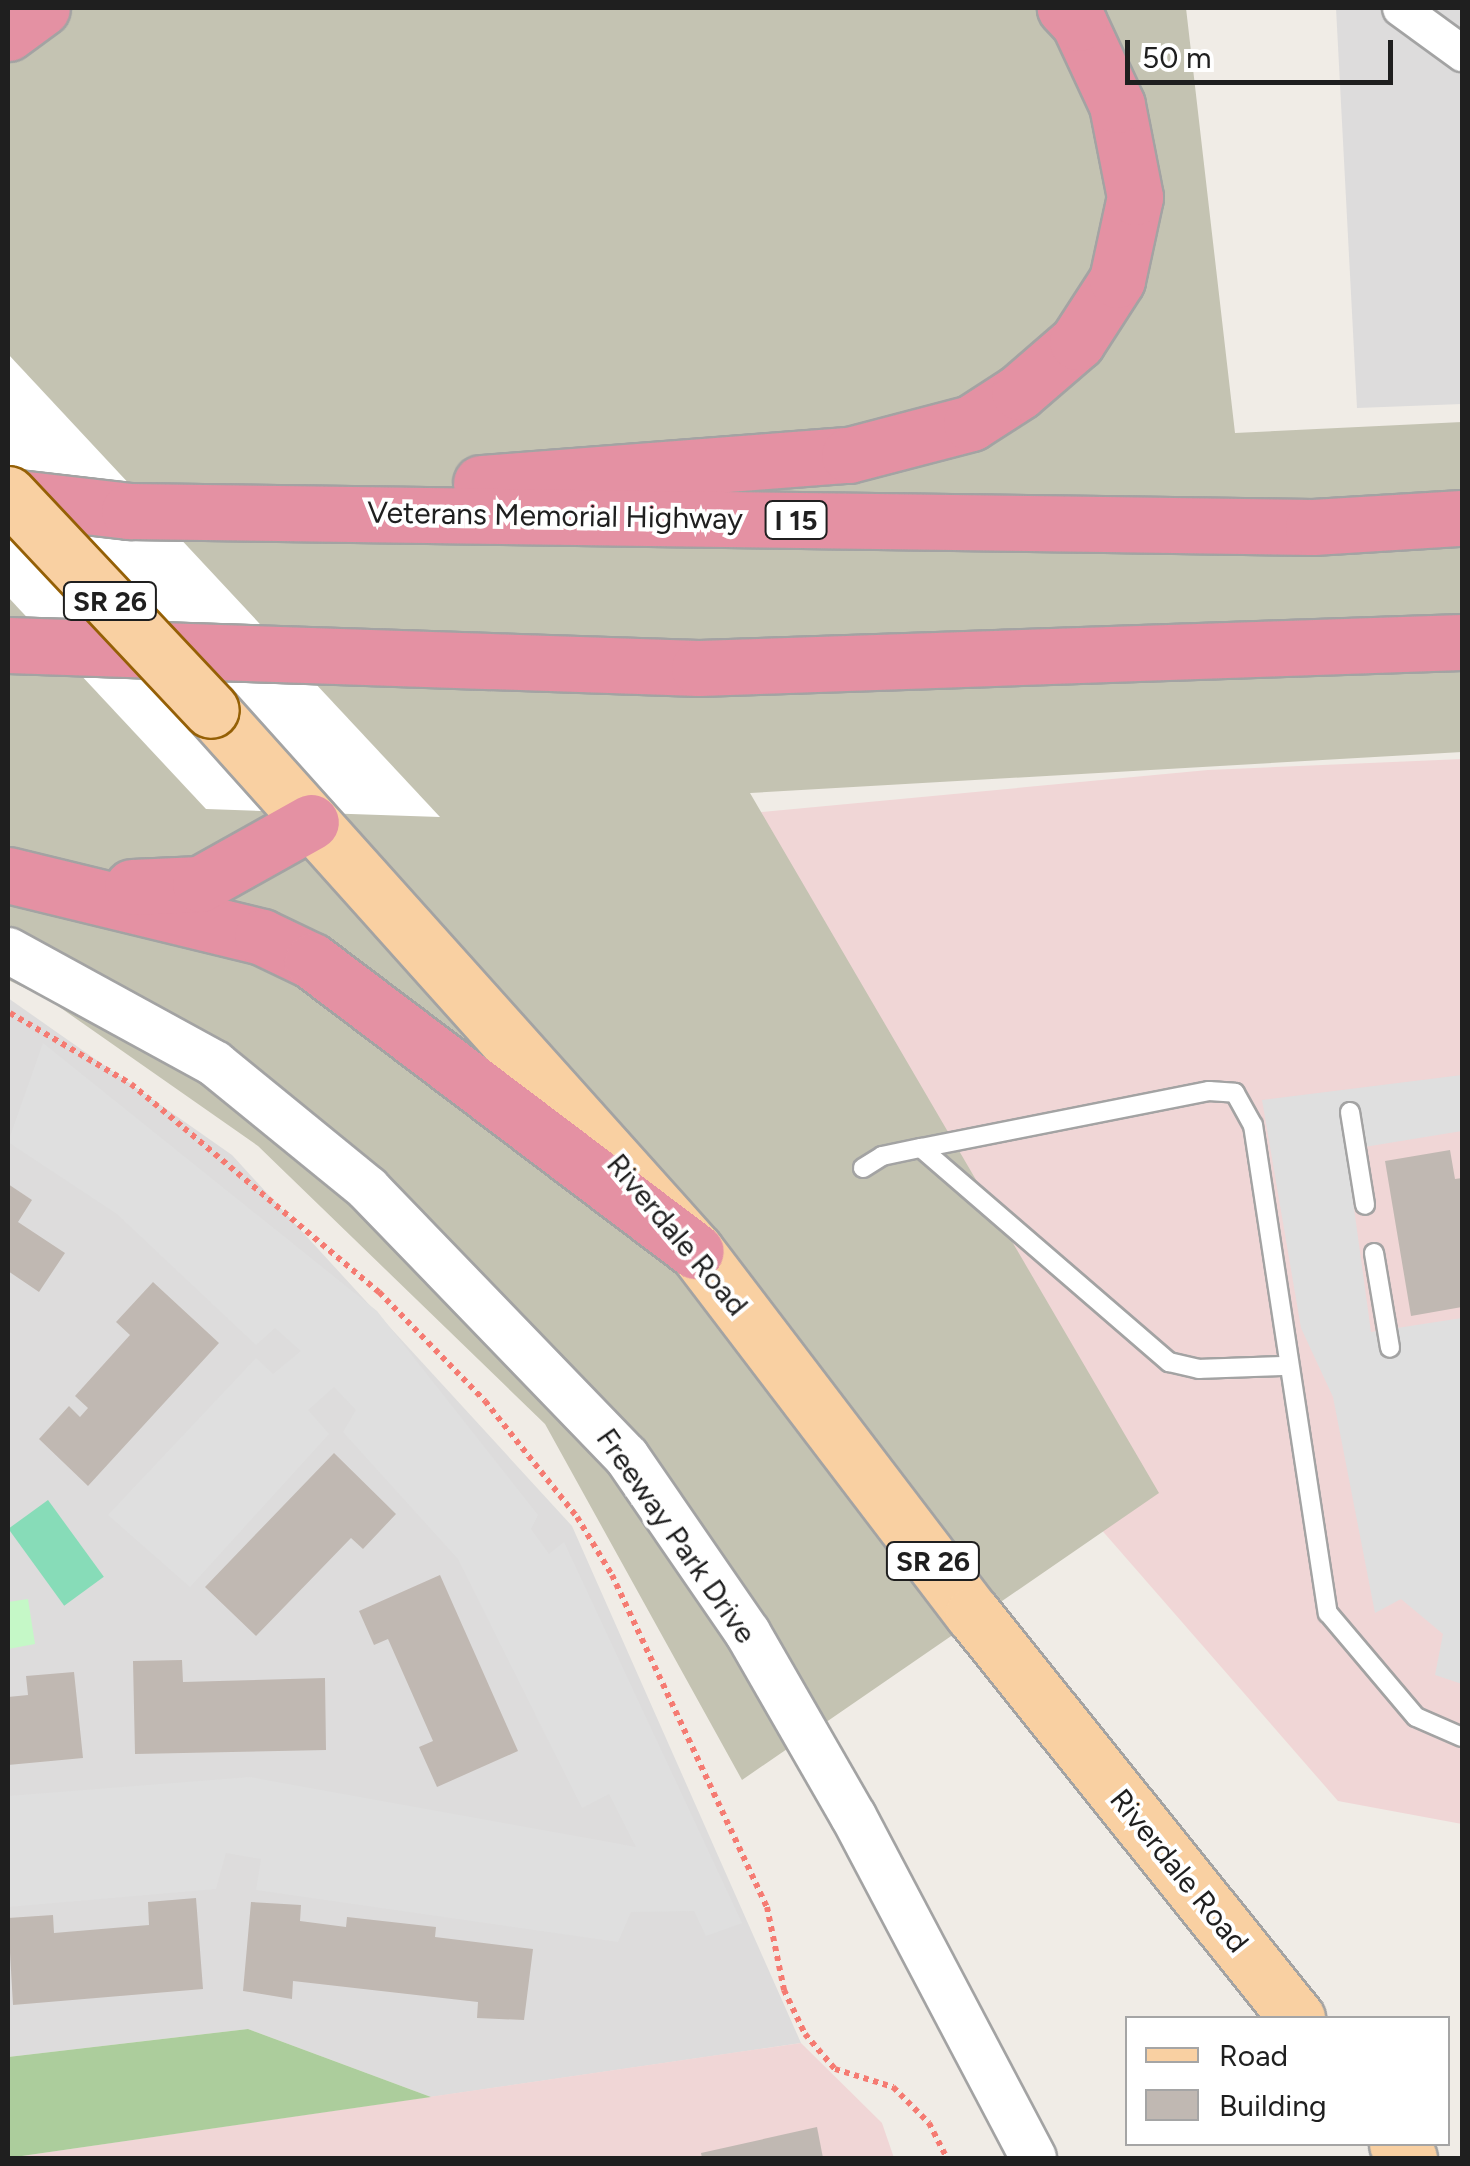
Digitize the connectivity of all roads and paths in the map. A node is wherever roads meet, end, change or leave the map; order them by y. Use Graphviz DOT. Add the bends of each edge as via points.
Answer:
graph roads {
  1 [pos="42,8"];
  2 [pos="1064,8"];
  3 [pos="1400,8"];
  4 [pos="8,33"];
  5 [pos="1462,52"];
  6 [pos="8,496"];
  7 [pos="129,510"];
  8 [pos="1462,518"];
  9 [pos="1462,642"];
  10 [pos="8,645"];
  11 [pos="311,822"];
  12 [pos="8,874"];
  13 [pos="69,889"];
  14 [pos="8,950"];
  15 [pos="10,1013"];
  16 [pos="1350,1112"];
  17 [pos="921,1148"];
  18 [pos="863,1168"];
  19 [pos="1365,1205"];
  20 [pos="696,1251"];
  21 [pos="1374,1253"];
  22 [pos="1390,1348"];
  23 [pos="1287,1366"];
  24 [pos="1462,1737"];
  25 [pos="1295,2016"];
  26 [pos="947,2158"];
  27 [pos="1034,2158"];
  1 -- 4 [label="highway"];
  2 -- 7 [label="highway" via="1079,23 1117,105 1132,178 1135,197 1117,280 1076,342 971,424 849,455"];
  3 -- 5 [label="street"];
  6 -- 7 [label="highway, Veterans Memorial Highway / I 15"];
  6 -- 11 [label="main road, Riverdale Road / SR 26, bridge"];
  7 -- 8 [label="highway, Veterans Memorial Highway / I 15" via="1313,527"];
  9 -- 10 [label="highway" via="699,668"];
  11 -- 13 [label="highway" via="200,884"];
  11 -- 20 [label="main road, Riverdale Road / SR 26"];
  12 -- 13 [label="highway"];
  13 -- 20 [label="highway" via="262,936 312,961"];
  14 -- 27 [label="street, Freeway Park Drive" via="214,1064 367,1188 488,1306 626,1456 747,1632"];
  15 -- 26 [label="path" via="158,1106 379,1292 484,1402 577,1517 612,1574 767,1907 784,1990 805,2034 835,2069 893,2087 929,2123"];
  16 -- 19 [label="lane"];
  17 -- 18 [label="lane" via="882,1156"];
  17 -- 23 [label="lane" via="1169,1362 1199,1369"];
  17 -- 23 [label="lane" via="1209,1091 1235,1093 1253,1126"];
  20 -- 25 [label="main road, Riverdale Road / SR 26" via="973,1614"];
  21 -- 22 [label="lane"];
  23 -- 24 [label="lane" via="1328,1613 1416,1717"];
}
